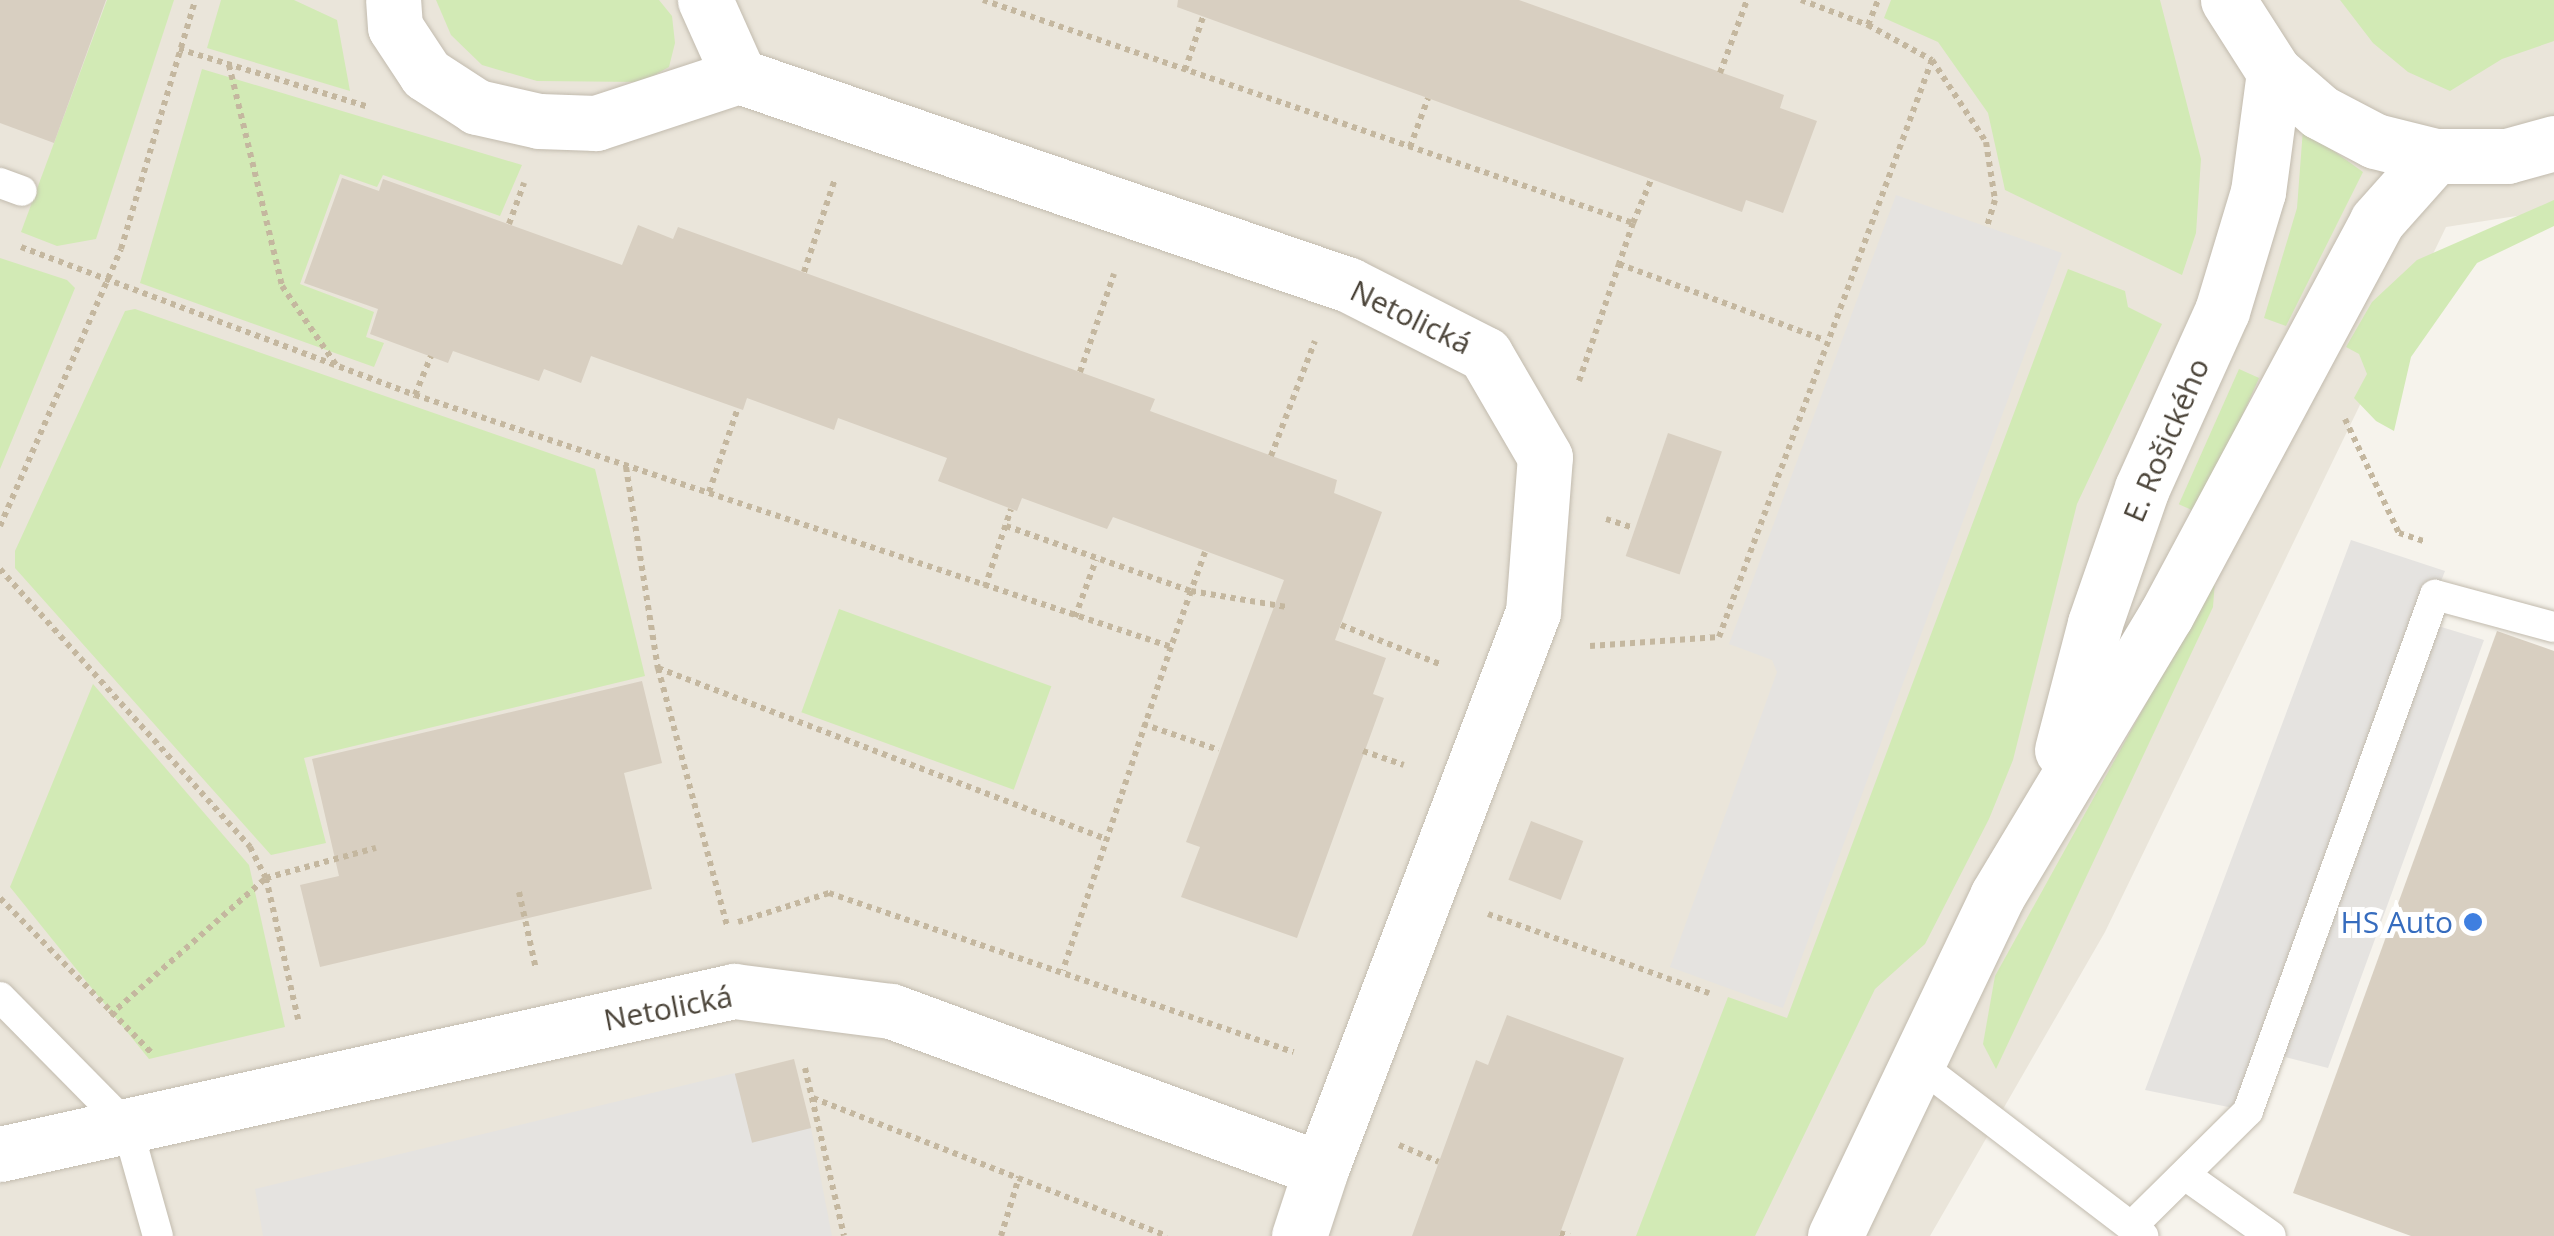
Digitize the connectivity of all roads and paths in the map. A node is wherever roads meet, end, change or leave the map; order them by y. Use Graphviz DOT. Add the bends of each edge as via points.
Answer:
graph roads {
  1 [pos="195,0"];
  2 [pos="394,0"];
  3 [pos="705,0"];
  4 [pos="983,0"];
  5 [pos="1746,0"];
  6 [pos="1801,0"];
  7 [pos="1878,0"];
  8 [pos="2228,0"];
  9 [pos="1203,17"];
  10 [pos="1868,25"];
  11 [pos="1932,60"];
  12 [pos="229,65"];
  13 [pos="1185,70"];
  14 [pos="2274,72"];
  15 [pos="1720,73"];
  16 [pos="738,76"];
  17 [pos="1428,98"];
  18 [pos="2554,143"];
  19 [pos="1410,147"];
  20 [pos="2436,156"];
  21 [pos="842,159"];
  22 [pos="528,174"];
  23 [pos="1652,180"];
  24 [pos="509,224"];
  25 [pos="1634,224"];
  26 [pos="1988,226"];
  27 [pos="17,245"];
  28 [pos="1121,255"];
  29 [pos="804,272"];
  30 [pos="110,277"];
  31 [pos="1321,326"];
  32 [pos="1826,340"];
  33 [pos="431,356"];
  34 [pos="337,367"];
  35 [pos="1080,372"];
  36 [pos="415,394"];
  37 [pos="738,408"];
  38 [pos="2340,408"];
  39 [pos="1270,456"];
  40 [pos="626,468"];
  41 [pos="709,492"];
  42 [pos="1011,509"];
  43 [pos="0,526"];
  44 [pos="1006,526"];
  45 [pos="2436,544"];
  46 [pos="1206,552"];
  47 [pos="1096,560"];
  48 [pos="0,569"];
  49 [pos="984,587"];
  50 [pos="1191,591"];
  51 [pos="1287,607"];
  52 [pos="1075,617"];
  53 [pos="1341,625"];
  54 [pos="2554,628"];
  55 [pos="1586,646"];
  56 [pos="1171,647"];
  57 [pos="658,668"];
  58 [pos="1506,692"];
  59 [pos="1143,724"];
  60 [pos="1218,750"];
  61 [pos="1362,751"];
  62 [pos="1420,771"];
  63 [pos="2048,806"];
  64 [pos="1104,838"];
  65 [pos="376,848"];
  66 [pos="266,878"];
  67 [pos="519,892"];
  68 [pos="0,898"];
  69 [pos="1472,908"];
  70 [pos="728,926"];
  71 [pos="713,933"];
  72 [pos="1063,970"];
  73 [pos="540,982"];
  74 [pos="1709,993"];
  75 [pos="0,997"];
  76 [pos="788,998"];
  77 [pos="110,1015"];
  78 [pos="301,1034"];
  79 [pos="173,1053"];
  80 [pos="1311,1058"];
  81 [pos="1917,1064"];
  82 [pos="812,1098"];
  83 [pos="127,1126"];
  84 [pos="1387,1140"];
  85 [pos="0,1154"];
  86 [pos="1439,1162"];
  87 [pos="1321,1169"];
  88 [pos="2185,1174"];
  89 [pos="1018,1177"];
  90 [pos="2138,1231"];
  91 [pos="1560,1232"];
  92 [pos="158,1236"];
  93 [pos="844,1236"];
  94 [pos="1002,1236"];
  95 [pos="1167,1236"];
  96 [pos="1299,1236"];
  97 [pos="1570,1236"];
  98 [pos="1835,1236"];
  99 [pos="2272,1236"];
  1 -- 30 [label="path"];
  2 -- 16 [label="street" via="395,27 426,74 477,107 523,118 596,123"];
  3 -- 16 [label="street"];
  4 -- 13 [label="path"];
  5 -- 15 [label="path"];
  6 -- 10 [label="path"];
  7 -- 10 [label="path"];
  8 -- 14 [label="street"];
  9 -- 13 [label="path"];
  10 -- 11 [label="path"];
  11 -- 26 [label="path" via="1986,142 1995,200"];
  11 -- 32 [label="path"];
  12 -- 34 [label="path" via="282,286"];
  13 -- 19 [label="path"];
  14 -- 20 [label="street" via="2320,112 2375,140"];
  14 -- 63 [label="street, E. Rošického" via="2258,192 2233,277 2136,505 2095,622"];
  16 -- 58 [label="street, Netolická" via="1349,285 1486,354 1545,457 1534,612"];
  17 -- 19 [label="path"];
  18 -- 20 [label="street" via="2508,156"];
  19 -- 25 [label="path"];
  20 -- 63 [label="street, E. Rošického" via="2377,221 2166,614"];
  21 -- 29 [label="path"];
  22 -- 24 [label="path"];
  23 -- 25 [label="path"];
  25 -- 32 [label="path" via="1619,264"];
  27 -- 30 [label="path"];
  28 -- 35 [label="path"];
  30 -- 34 [label="path"];
  30 -- 43 [label="path"];
  31 -- 39 [label="path"];
  32 -- 55 [label="path" via="1719,636"];
  33 -- 36 [label="path"];
  34 -- 36 [label="path"];
  36 -- 40 [label="path"];
  37 -- 41 [label="path"];
  38 -- 45 [label="path" via="2398,532"];
  40 -- 41 [label="path"];
  40 -- 57 [label="path"];
  41 -- 49 [label="path"];
  42 -- 44 [label="path"];
  44 -- 47 [label="path"];
  44 -- 49 [label="path"];
  46 -- 50 [label="path"];
  47 -- 50 [label="path"];
  47 -- 52 [label="path"];
  48 -- 66 [label="path" via="175,757 250,847"];
  49 -- 52 [label="path"];
  50 -- 51 [label="path"];
  50 -- 56 [label="path"];
  52 -- 56 [label="path"];
  53 -- 58 [label="path"];
  54 -- 88 [label="lane" via="2435,596 2248,1111"];
  56 -- 59 [label="path"];
  57 -- 64 [label="path"];
  57 -- 70 [label="path"];
  58 -- 87 [label="street, Netolická"];
  59 -- 60 [label="path"];
  59 -- 64 [label="path"];
  61 -- 62 [label="path"];
  63 -- 81 [label="street, E. Rošického"];
  64 -- 72 [label="path"];
  65 -- 66 [label="path"];
  66 -- 77 [label="path"];
  66 -- 78 [label="path"];
  67 -- 73 [label="path"];
  68 -- 77 [label="path"];
  69 -- 74 [label="path"];
  70 -- 71 [label="path"];
  70 -- 72 [label="path" via="829,892"];
  70 -- 76 [label="path"];
  72 -- 80 [label="path"];
  75 -- 83 [label="lane"];
  76 -- 82 [label="path"];
  76 -- 83 [label="street, Netolická" via="734,992"];
  76 -- 87 [label="street, Netolická" via="891,1011"];
  77 -- 79 [label="path" via="155,1056"];
  81 -- 90 [label="lane"];
  81 -- 98 [label="street, E. Rošického"];
  82 -- 89 [label="path"];
  82 -- 93 [label="path"];
  83 -- 85 [label="street, Netolická"];
  83 -- 92 [label="lane"];
  84 -- 86 [label="path"];
  87 -- 96 [label="street, Netolická"];
  88 -- 90 [label="lane"];
  88 -- 99 [label="lane"];
  89 -- 94 [label="path"];
  89 -- 95 [label="path"];
  91 -- 97 [label="path"];
}
